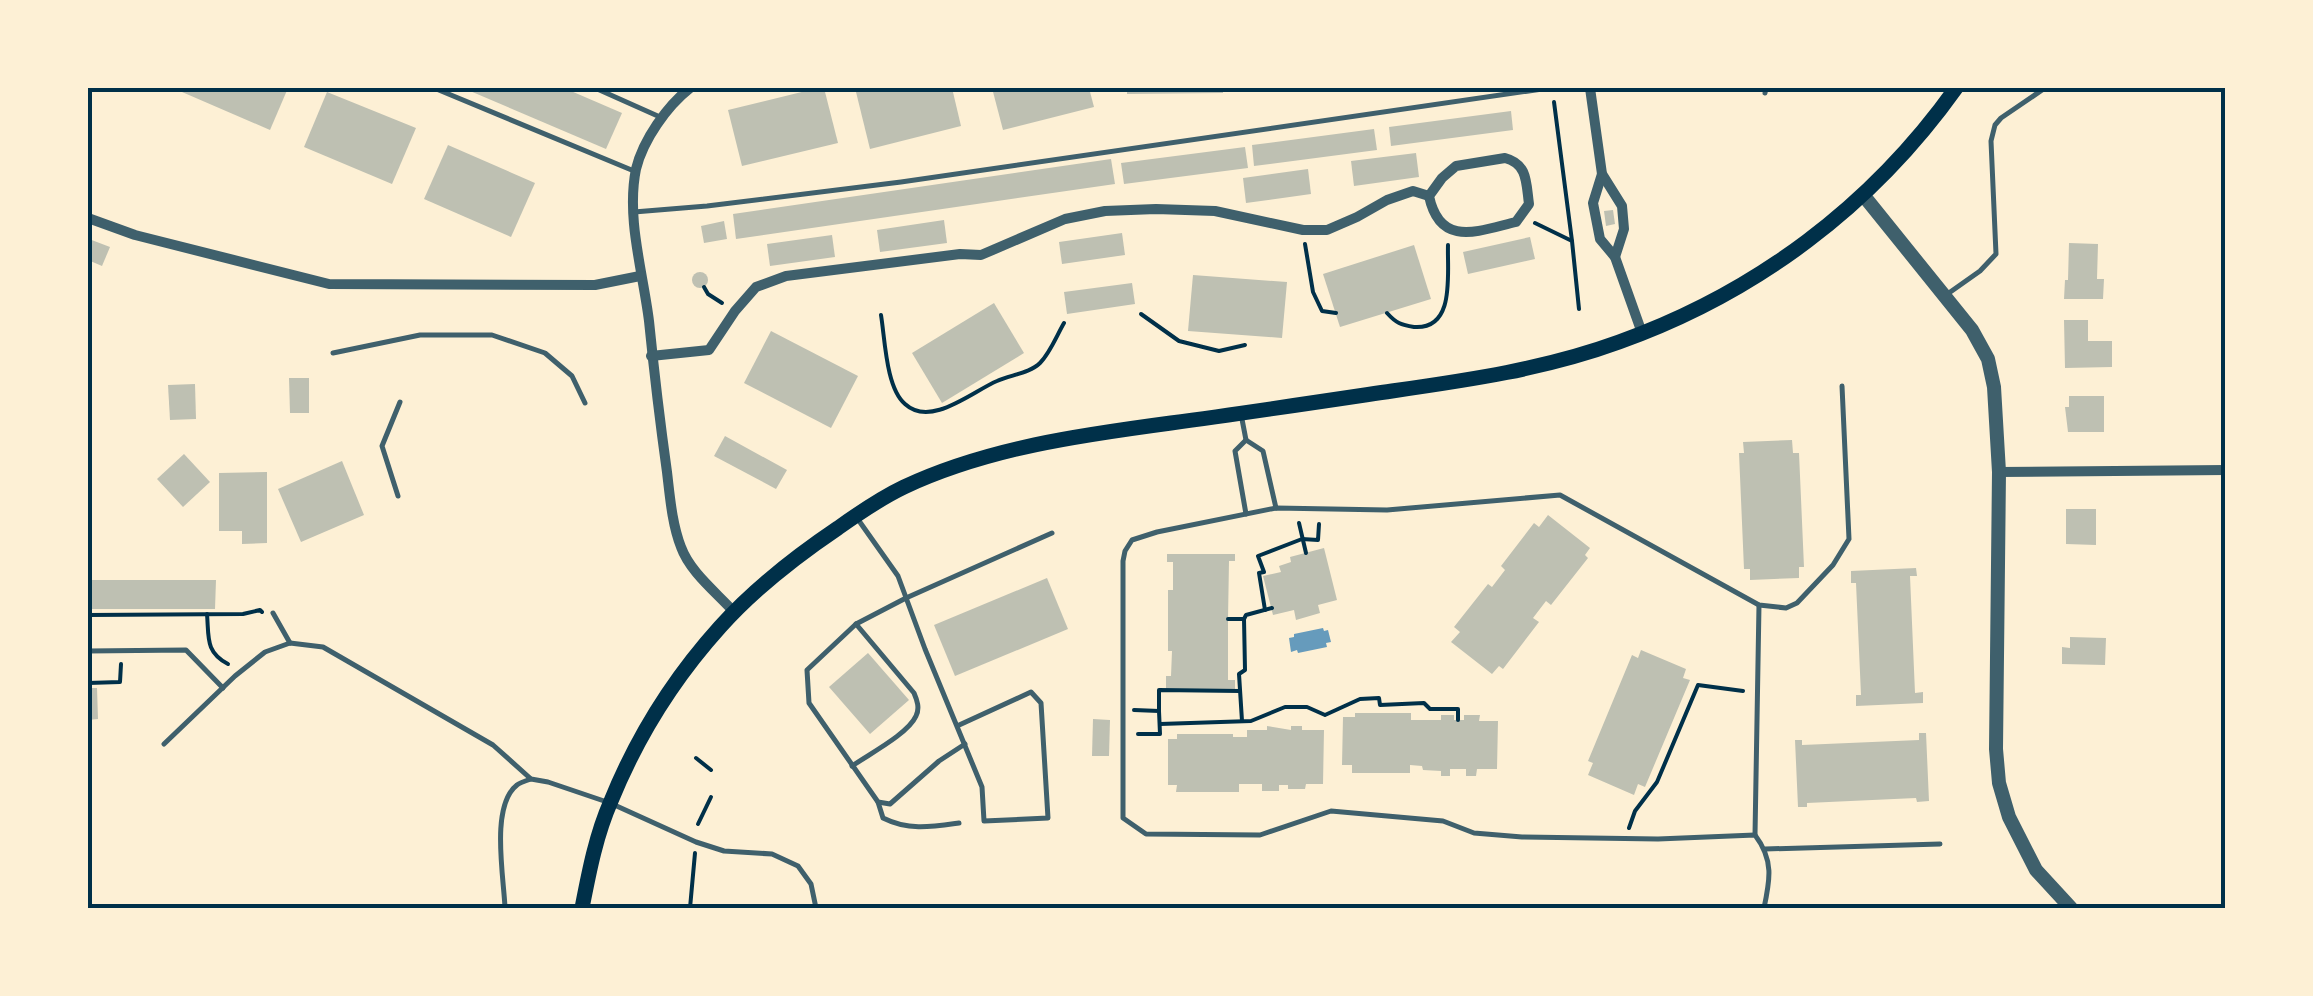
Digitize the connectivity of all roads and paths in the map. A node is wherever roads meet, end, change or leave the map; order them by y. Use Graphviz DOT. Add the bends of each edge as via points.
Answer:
graph roads {
  1 [pos="434,88"];
  2 [pos="594,88"];
  3 [pos="690,88"];
  4 [pos="1550,88"];
  5 [pos="1590,88"];
  6 [pos="1956,88"];
  7 [pos="2044,88"];
  8 [pos="663,118"];
  9 [pos="636,172"];
  10 [pos="1602,174"];
  11 [pos="1429,196"];
  12 [pos="1864,196"];
  13 [pos="634,212"];
  14 [pos="1522,216"];
  15 [pos="88,218"];
  16 [pos="1448,228"];
  17 [pos="1303,230"];
  18 [pos="1572,241"];
  19 [pos="1615,256"];
  20 [pos="640,276"];
  21 [pos="704,287"];
  22 [pos="1945,296"];
  23 [pos="1579,309"];
  24 [pos="1336,313"];
  25 [pos="1388,313"];
  26 [pos="732,314"];
  27 [pos="1141,314"];
  28 [pos="881,315"];
  29 [pos="1064,323"];
  30 [pos="1642,333"];
  31 [pos="1245,345"];
  32 [pos="333,353"];
  33 [pos="651,356"];
  34 [pos="1842,386"];
  35 [pos="400,402"];
  36 [pos="585,403"];
  37 [pos="1242,414"];
  38 [pos="1246,440"];
  39 [pos="2226,470"];
  40 [pos="1999,472"];
  41 [pos="398,496"];
  42 [pos="1276,508"];
  43 [pos="1297,508"];
  44 [pos="1319,509"];
  45 [pos="1246,514"];
  46 [pos="856,516"];
  47 [pos="1052,533"];
  48 [pos="1302,540"];
  49 [pos="1306,552"];
  50 [pos="906,598"];
  51 [pos="1759,606"];
  52 [pos="734,612"];
  53 [pos="273,613"];
  54 [pos="208,614"];
  55 [pos="88,615"];
  56 [pos="1228,619"];
  57 [pos="1244,619"];
  58 [pos="856,624"];
  59 [pos="290,644"];
  60 [pos="88,651"];
  61 [pos="120,662"];
  62 [pos="228,664"];
  63 [pos="88,682"];
  64 [pos="223,688"];
  65 [pos="1240,691"];
  66 [pos="1758,693"];
  67 [pos="1123,710"];
  68 [pos="1159,711"];
  69 [pos="1458,720"];
  70 [pos="1242,721"];
  71 [pos="1160,724"];
  72 [pos="957,726"];
  73 [pos="1123,733"];
  74 [pos="164,744"];
  75 [pos="964,744"];
  76 [pos="696,758"];
  77 [pos="852,766"];
  78 [pos="710,770"];
  79 [pos="531,779"];
  80 [pos="711,797"];
  81 [pos="878,802"];
  82 [pos="610,803"];
  83 [pos="959,823"];
  84 [pos="698,824"];
  85 [pos="1755,835"];
  86 [pos="1624,839"];
  87 [pos="1940,844"];
  88 [pos="1765,848"];
  89 [pos="695,854"];
  90 [pos="505,908"];
  91 [pos="582,908"];
  92 [pos="690,908"];
  93 [pos="816,908"];
  94 [pos="1764,908"];
  95 [pos="2070,908"];
  1 -- 9 [label="lane"];
  2 -- 8 [label="lane"];
  3 -- 8 [label="street"];
  4 -- 13 [label="lane" via="901,182"];
  4 -- 18 [label="path"];
  5 -- 10 [label="street"];
  6 -- 12 [label="main road"];
  7 -- 22 [label="lane" via="1995,126 1996,254"];
  8 -- 9 [label="street"];
  9 -- 13 [label="street"];
  10 -- 19 [label="street" via="1622,206 1624,229"];
  10 -- 19 [label="street" via="1593,202 1600,239"];
  11 -- 14 [label="street" via="1456,166 1505,158 1524,170 1529,204"];
  11 -- 16 [label="street" via="1433,215"];
  11 -- 17 [label="street" via="1413,190 1327,230"];
  12 -- 22 [label="street"];
  12 -- 30 [label="main road" via="1762,274"];
  13 -- 20 [label="street"];
  14 -- 16 [label="street" via="1467,234"];
  14 -- 18 [label="path"];
  15 -- 20 [label="street" via="329,284 595,285"];
  16 -- 25 [label="path" via="1445,311 1420,328 1397,324"];
  17 -- 24 [label="path" via="1313,292 1322,311"];
  17 -- 26 [label="street" via="1215,211 1105,211 1064,219 981,255 786,276 756,287"];
  18 -- 23 [label="path"];
  19 -- 30 [label="street"];
  20 -- 33 [label="street"];
  21 -- 26 [label="path"];
  22 -- 40 [label="street" via="1988,359"];
  26 -- 33 [label="street" via="708,350"];
  27 -- 31 [label="path" via="1180,340 1219,350"];
  28 -- 29 [label="path" via="892,385 904,404 934,412 1039,365"];
  30 -- 37 [label="main road" via="1492,377"];
  32 -- 36 [label="lane" via="420,336 492,335 546,353 572,376"];
  33 -- 52 [label="street" via="681,548"];
  34 -- 51 [label="lane" via="1848,539 1833,566 1797,603"];
  35 -- 41 [label="lane" via="382,446"];
  37 -- 38 [label="lane"];
  37 -- 46 [label="main road" via="1030,446 902,488"];
  38 -- 42 [label="lane" via="1263,451"];
  38 -- 45 [label="lane" via="1235,451"];
  39 -- 40 [label="street"];
  40 -- 95 [label="street" via="1998,783 2036,870"];
  42 -- 43 [label="lane"];
  42 -- 45 [label="lane"];
  43 -- 44 [label="lane"];
  43 -- 48 [label="path"];
  44 -- 48 [label="path" via="1318,540"];
  44 -- 51 [label="lane" via="1560,495"];
  45 -- 67 [label="lane" via="1157,532 1132,540 1125,550"];
  46 -- 50 [label="lane"];
  46 -- 52 [label="main road" via="785,565"];
  47 -- 50 [label="lane"];
  48 -- 49 [label="path"];
  48 -- 57 [label="path" via="1258,556 1268,609"];
  50 -- 58 [label="lane"];
  50 -- 72 [label="lane"];
  51 -- 66 [label="lane"];
  52 -- 82 [label="main road" via="666,696"];
  53 -- 54 [label="path"];
  53 -- 59 [label="lane"];
  54 -- 55 [label="path"];
  54 -- 62 [label="path" via="210,648"];
  56 -- 57 [label="path"];
  57 -- 65 [label="path"];
  58 -- 77 [label="lane" via="807,670 809,703"];
  58 -- 77 [label="lane" via="918,705 916,718 901,733"];
  59 -- 64 [label="lane" via="266,652"];
  59 -- 79 [label="lane" via="323,647 492,744"];
  60 -- 64 [label="lane" via="186,650"];
  61 -- 63 [label="path" via="120,682"];
  64 -- 74 [label="lane"];
  65 -- 68 [label="path" via="1159,690"];
  65 -- 70 [label="path"];
  66 -- 85 [label="lane"];
  66 -- 86 [label="path" via="1698,685 1657,782 1635,810"];
  67 -- 68 [label="path"];
  67 -- 73 [label="lane"];
  68 -- 71 [label="path"];
  69 -- 70 [label="path" via="1458,710 1380,705 1379,698 1326,715 1284,707"];
  70 -- 71 [label="path"];
  71 -- 73 [label="path" via="1160,734"];
  72 -- 75 [label="lane"];
  72 -- 75 [label="lane" via="1030,692 1041,703 1048,818 984,821 982,788"];
  73 -- 86 [label="lane" via="1123,818 1146,834 1260,835 1331,811 1442,821 1490,835"];
  75 -- 81 [label="lane" via="890,804"];
  76 -- 78 [label="path"];
  77 -- 81 [label="lane"];
  79 -- 82 [label="lane"];
  79 -- 90 [label="lane" via="518,784 503,808"];
  80 -- 84 [label="path"];
  81 -- 83 [label="lane" via="883,818 896,825"];
  82 -- 91 [label="main road"];
  82 -- 93 [label="lane" via="696,842 772,854 798,866"];
  85 -- 86 [label="lane"];
  85 -- 88 [label="lane"];
  87 -- 88 [label="lane"];
  88 -- 94 [label="lane" via="1771,879"];
  89 -- 92 [label="path"];
}
